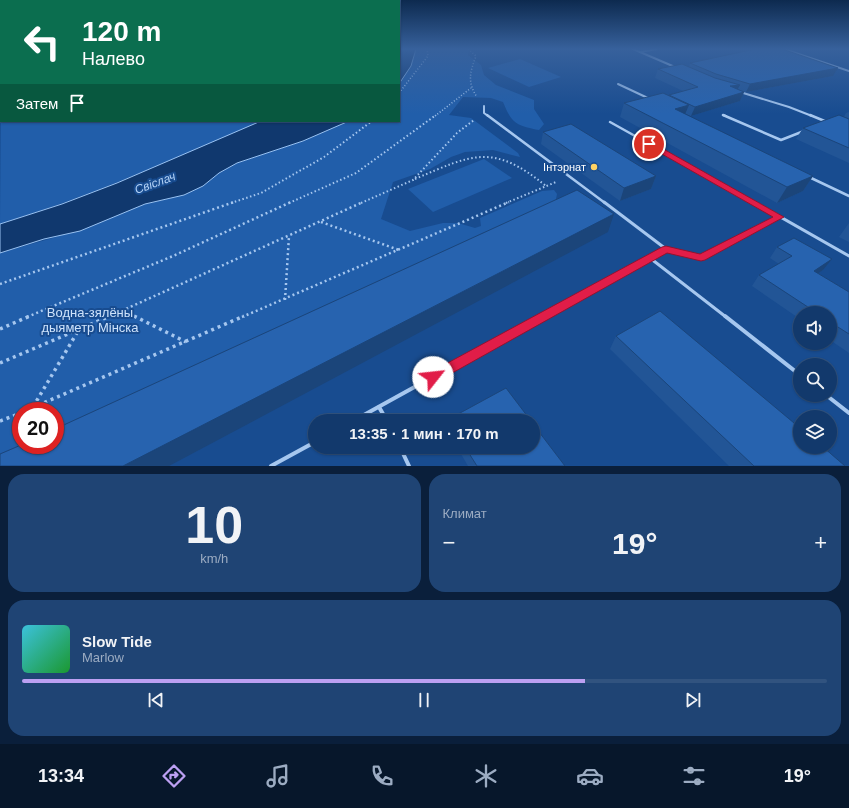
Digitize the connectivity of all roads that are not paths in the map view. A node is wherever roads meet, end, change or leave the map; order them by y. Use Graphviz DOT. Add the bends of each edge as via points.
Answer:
graph roads {
  1 [pos="618,84"];
  2 [pos="733,90"];
  3 [pos="653,101"];
  4 [pos="484,106"];
  5 [pos="722,116"];
  6 [pos="610,122"];
  7 [pos="821,125"];
  8 [pos="807,130"];
  9 [pos="807,176"];
  10 [pos="849,196"];
  11 [pos="780,217"];
  12 [pos="666,250"];
  13 [pos="849,256"];
  14 [pos="650,258"];
  15 [pos="793,370"];
  16 [pos="835,402"];
  17 [pos="379,406"];
  18 [pos="849,413"];
  19 [pos="365,414"];
  20 [pos="383,414"];
  21 [pos="308,446"];
  22 [pos="403,454"];
  23 [pos="271,466"];
  24 [pos="409,466"];
  1 -- 3 [label="lane"];
  2 -- 7 [label="lane" via="827,122"];
  4 -- 12 [label="lane" via="484,113"];
  5 -- 8 [label="lane" via="781,140"];
  6 -- 11 [label="lane"];
  9 -- 10 [label="lane"];
  11 -- 12 [label="lane" via="701,257"];
  11 -- 13 [label="lane"];
  12 -- 14 [label="lane"];
  14 -- 15 [label="lane"];
  14 -- 17 [label="lane"];
  16 -- 18 [label="lane"];
  17 -- 19 [label="lane"];
  17 -- 20 [label="lane"];
  21 -- 23 [label="lane"];
  22 -- 24 [label="lane"];
}
